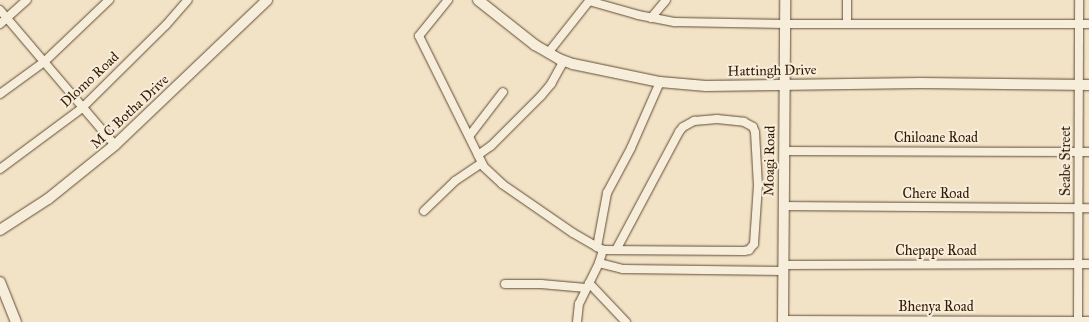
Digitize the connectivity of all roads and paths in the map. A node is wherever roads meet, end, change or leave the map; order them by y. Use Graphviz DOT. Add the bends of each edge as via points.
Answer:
graph roads {
  1 [pos="27,0"];
  2 [pos="109,0"];
  3 [pos="188,0"];
  4 [pos="267,0"];
  5 [pos="448,0"];
  6 [pos="478,0"];
  7 [pos="666,0"];
  8 [pos="785,0"];
  9 [pos="846,0"];
  10 [pos="1079,0"];
  11 [pos="589,1"];
  12 [pos="0,10"];
  13 [pos="651,18"];
  14 [pos="7,19"];
  15 [pos="0,24"];
  16 [pos="784,24"];
  17 [pos="847,24"];
  18 [pos="1078,24"];
  19 [pos="1089,24"];
  20 [pos="548,54"];
  21 [pos="564,61"];
  22 [pos="44,62"];
  23 [pos="660,82"];
  24 [pos="785,85"];
  25 [pos="1084,85"];
  26 [pos="503,92"];
  27 [pos="0,94"];
  28 [pos="82,108"];
  29 [pos="470,135"];
  30 [pos="115,145"];
  31 [pos="784,151"];
  32 [pos="1078,152"];
  33 [pos="1089,152"];
  34 [pos="478,155"];
  35 [pos="482,163"];
  36 [pos="0,169"];
  37 [pos="783,206"];
  38 [pos="1079,208"];
  39 [pos="1089,208"];
  40 [pos="424,211"];
  41 [pos="0,230"];
  42 [pos="600,248"];
  43 [pos="616,250"];
  44 [pos="599,263"];
  45 [pos="1078,264"];
  46 [pos="1089,264"];
  47 [pos="783,268"];
  48 [pos="0,282"];
  49 [pos="505,284"];
  50 [pos="588,285"];
  51 [pos="784,321"];
  52 [pos="1078,321"];
  53 [pos="1089,321"];
  54 [pos="16,322"];
  55 [pos="576,322"];
  56 [pos="626,322"];
  1 -- 14 [label="street"];
  2 -- 22 [label="street"];
  3 -- 28 [label="street, Dlomo Road"];
  4 -- 30 [label="street, M C Botha Drive"];
  5 -- 29 [label="street" via="419,36"];
  6 -- 20 [label="street, Hattingh Drive"];
  7 -- 13 [label="street"];
  8 -- 16 [label="street, Moagi Road"];
  9 -- 17 [label="street"];
  10 -- 18 [label="street, Seabe Street"];
  11 -- 13 [label="street"];
  11 -- 20 [label="street"];
  12 -- 14 [label="street"];
  13 -- 16 [label="street" via="675,22"];
  14 -- 15 [label="street"];
  14 -- 22 [label="street"];
  16 -- 17 [label="street"];
  16 -- 24 [label="street, Moagi Road"];
  17 -- 18 [label="street"];
  18 -- 19 [label="street"];
  18 -- 25 [label="street, Seabe Street"];
  20 -- 21 [label="street, Hattingh Drive"];
  21 -- 23 [label="street, Hattingh Drive"];
  21 -- 34 [label="street" via="541,96 491,146"];
  22 -- 27 [label="street"];
  22 -- 28 [label="street"];
  23 -- 24 [label="street, Hattingh Drive" via="706,86"];
  23 -- 42 [label="street" via="631,148 607,193"];
  24 -- 25 [label="street, Hattingh Drive"];
  24 -- 31 [label="street, Moagi Road"];
  25 -- 32 [label="street, Seabe Street"];
  26 -- 29 [label="street"];
  28 -- 30 [label="street"];
  28 -- 36 [label="street, Dlomo Road"];
  29 -- 34 [label="street"];
  30 -- 41 [label="street, M C Botha Drive" via="48,199"];
  31 -- 32 [label="street, Chiloane Road"];
  31 -- 37 [label="street, Moagi Road"];
  32 -- 33 [label="street, Chiloane Road"];
  32 -- 38 [label="street, Seabe Street"];
  34 -- 35 [label="street"];
  35 -- 40 [label="street" via="456,181"];
  35 -- 42 [label="street" via="502,184 573,233"];
  37 -- 38 [label="street, Chere Road"];
  37 -- 47 [label="street, Moagi Road"];
  38 -- 39 [label="street, Chere Road"];
  38 -- 45 [label="street, Seabe Street"];
  42 -- 43 [label="street"];
  42 -- 44 [label="street"];
  43 -- 43 [label="street" via="744,251 752,248 755,239 758,185 756,137 753,128 744,122 718,120 694,121 683,127"];
  44 -- 47 [label="street, Chepape Road" via="623,269"];
  44 -- 50 [label="street"];
  45 -- 46 [label="street, Chepape Road"];
  45 -- 47 [label="street, Chepape Road"];
  45 -- 52 [label="street, Seabe Street"];
  47 -- 51 [label="street, Moagi Road"];
  48 -- 54 [label="street"];
  49 -- 50 [label="street"];
  50 -- 55 [label="street" via="579,304"];
  50 -- 56 [label="street"];
  51 -- 52 [label="street, Bhenya Road"];
  52 -- 53 [label="street, Bhenya Road"];
}
